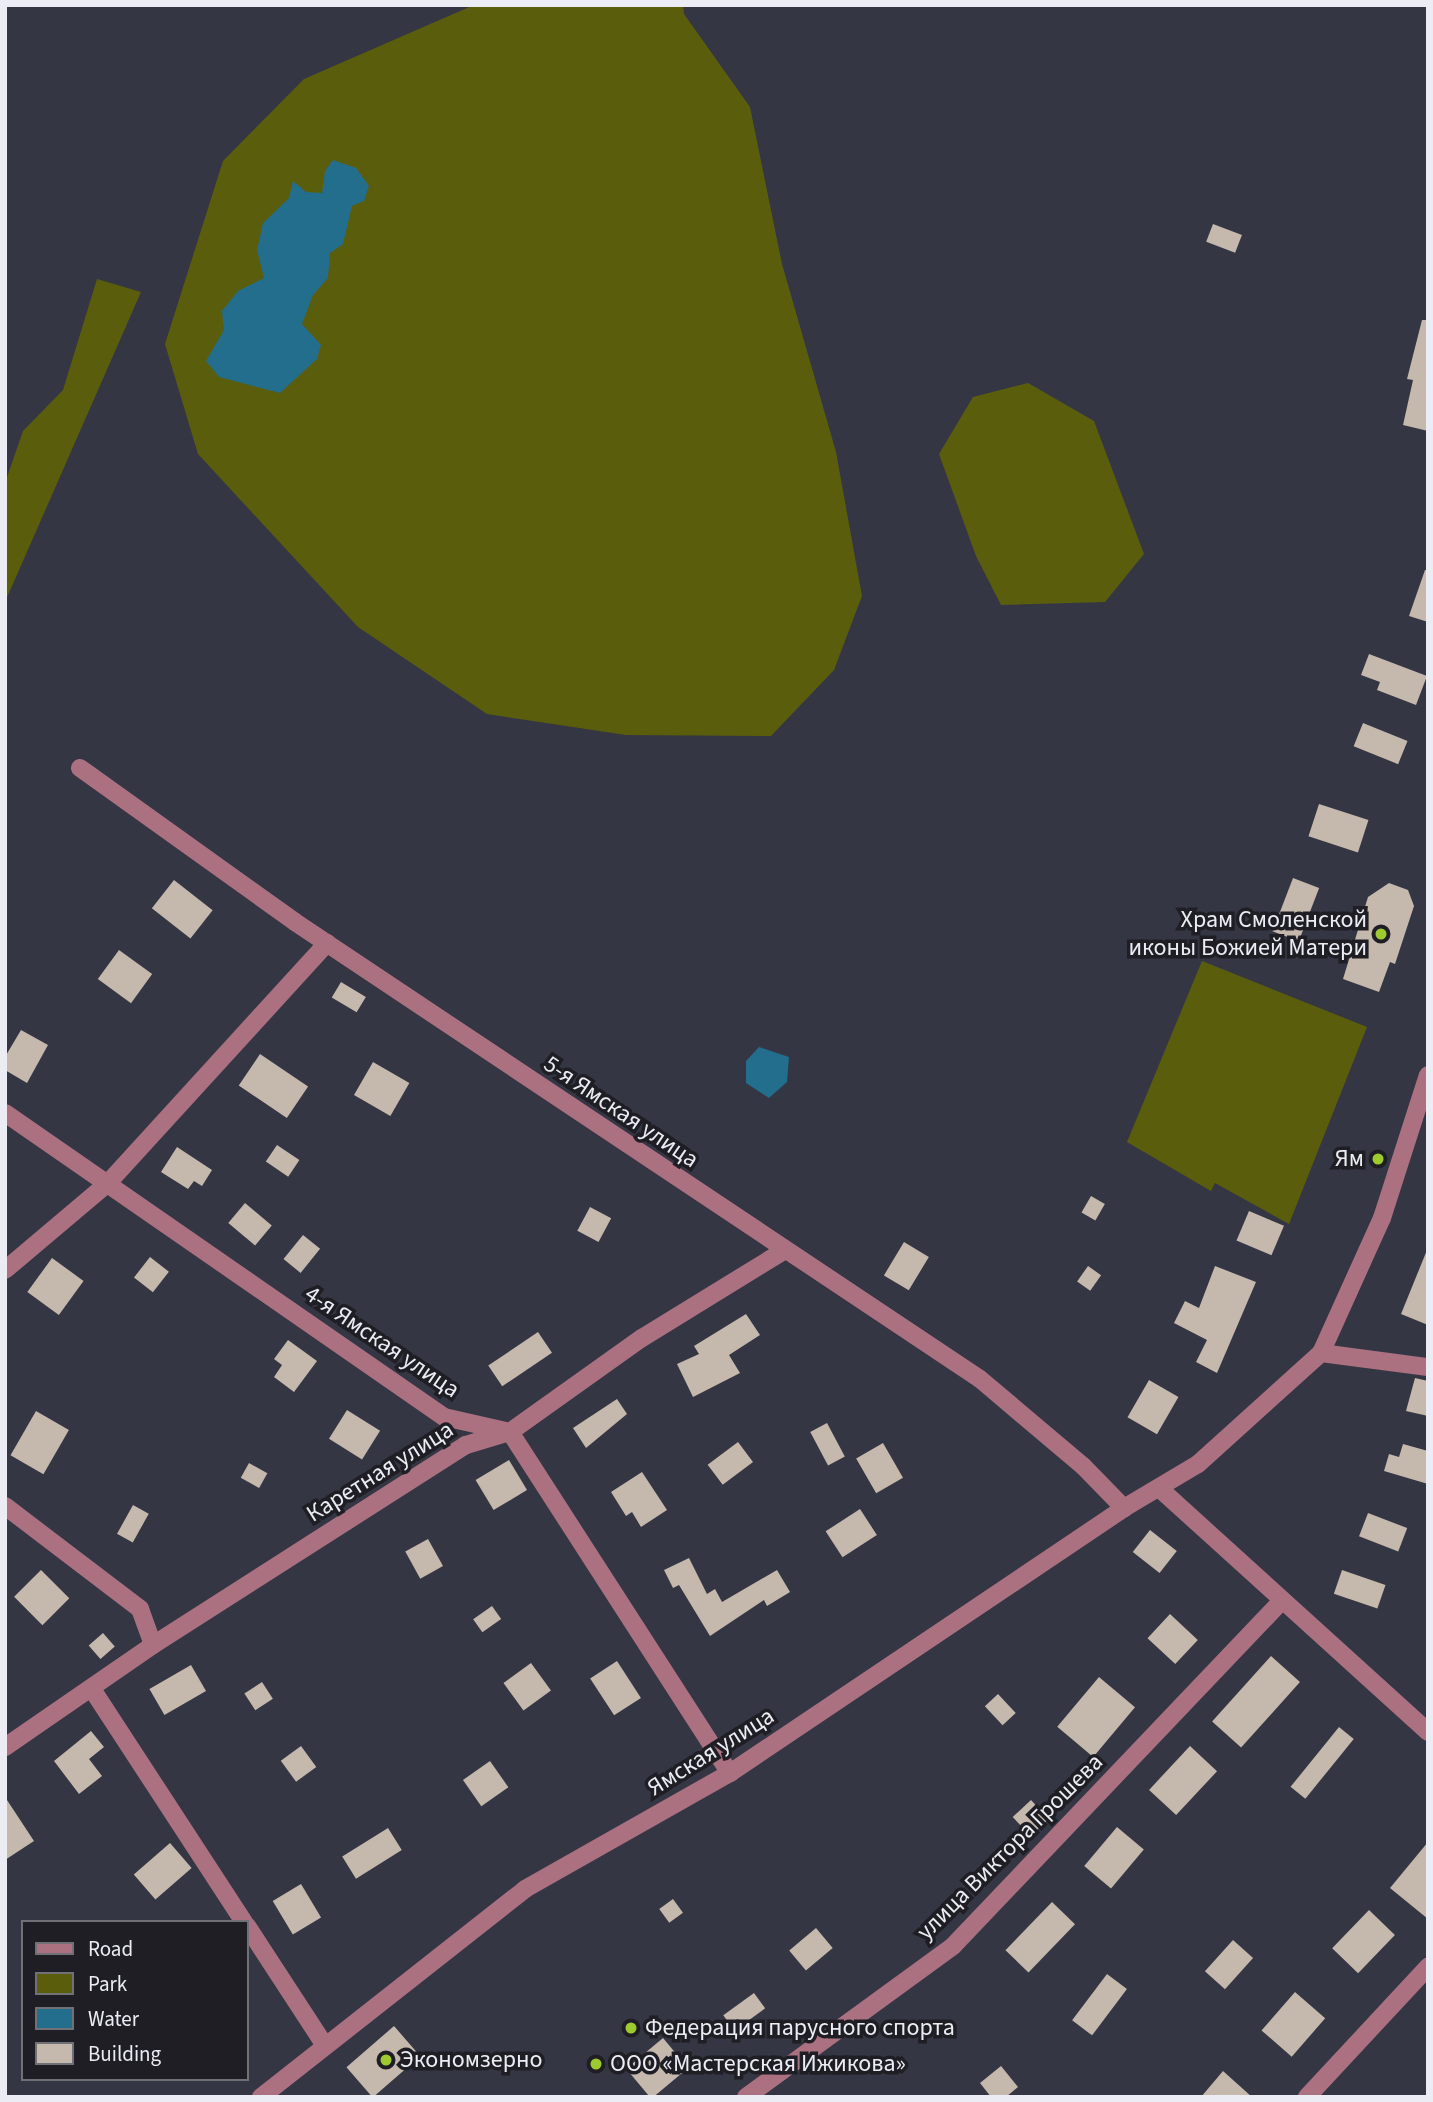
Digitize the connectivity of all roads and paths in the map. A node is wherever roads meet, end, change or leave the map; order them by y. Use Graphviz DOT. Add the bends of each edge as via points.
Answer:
graph roads {
  1 [pos="80,768"];
  2 [pos="327,943"];
  3 [pos="1428,1075"];
  4 [pos="5,1113"];
  5 [pos="108,1183"];
  6 [pos="785,1250"];
  7 [pos="5,1270"];
  8 [pos="1321,1353"];
  9 [pos="1428,1367"];
  10 [pos="510,1432"];
  11 [pos="1158,1488"];
  12 [pos="5,1506"];
  13 [pos="1124,1508"];
  14 [pos="1282,1601"];
  15 [pos="153,1644"];
  16 [pos="92,1689"];
  17 [pos="1428,1732"];
  18 [pos="5,1747"];
  19 [pos="730,1773"];
  20 [pos="242,1920"];
  21 [pos="248,1929"];
  22 [pos="1428,1967"];
  23 [pos="324,2044"];
  24 [pos="261,2097"];
  25 [pos="746,2097"];
  26 [pos="1307,2097"];
  1 -- 2 [label="street, 5-я Ямская улица"];
  2 -- 5 [label="street"];
  2 -- 6 [label="street, 5-я Ямская улица"];
  3 -- 8 [label="street" via="1382,1218"];
  4 -- 5 [label="street, 4-я Ямская улица"];
  5 -- 7 [label="street"];
  5 -- 10 [label="street, 4-я Ямская улица" via="444,1417"];
  6 -- 10 [label="street, Каретная улица" via="642,1338"];
  6 -- 13 [label="street, 5-я Ямская улица" via="980,1379 1083,1466"];
  8 -- 9 [label="street"];
  8 -- 11 [label="street, Ямская улица" via="1198,1464"];
  10 -- 15 [label="street, Каретная улица" via="466,1445"];
  10 -- 19 [label="street"];
  11 -- 13 [label="street, Ямская улица"];
  11 -- 14 [label="street"];
  12 -- 15 [label="street" via="140,1609"];
  13 -- 19 [label="street, Ямская улица"];
  14 -- 17 [label="street"];
  14 -- 25 [label="street, улица Виктора Грошева" via="953,1946"];
  15 -- 16 [label="street, Каретная улица"];
  16 -- 18 [label="street, Каретная улица"];
  16 -- 20 [label="street"];
  19 -- 23 [label="street, Ямская улица" via="525,1889"];
  21 -- 23 [label="street"];
  22 -- 26 [label="street"];
  23 -- 24 [label="street, Ямская улица"];
}
